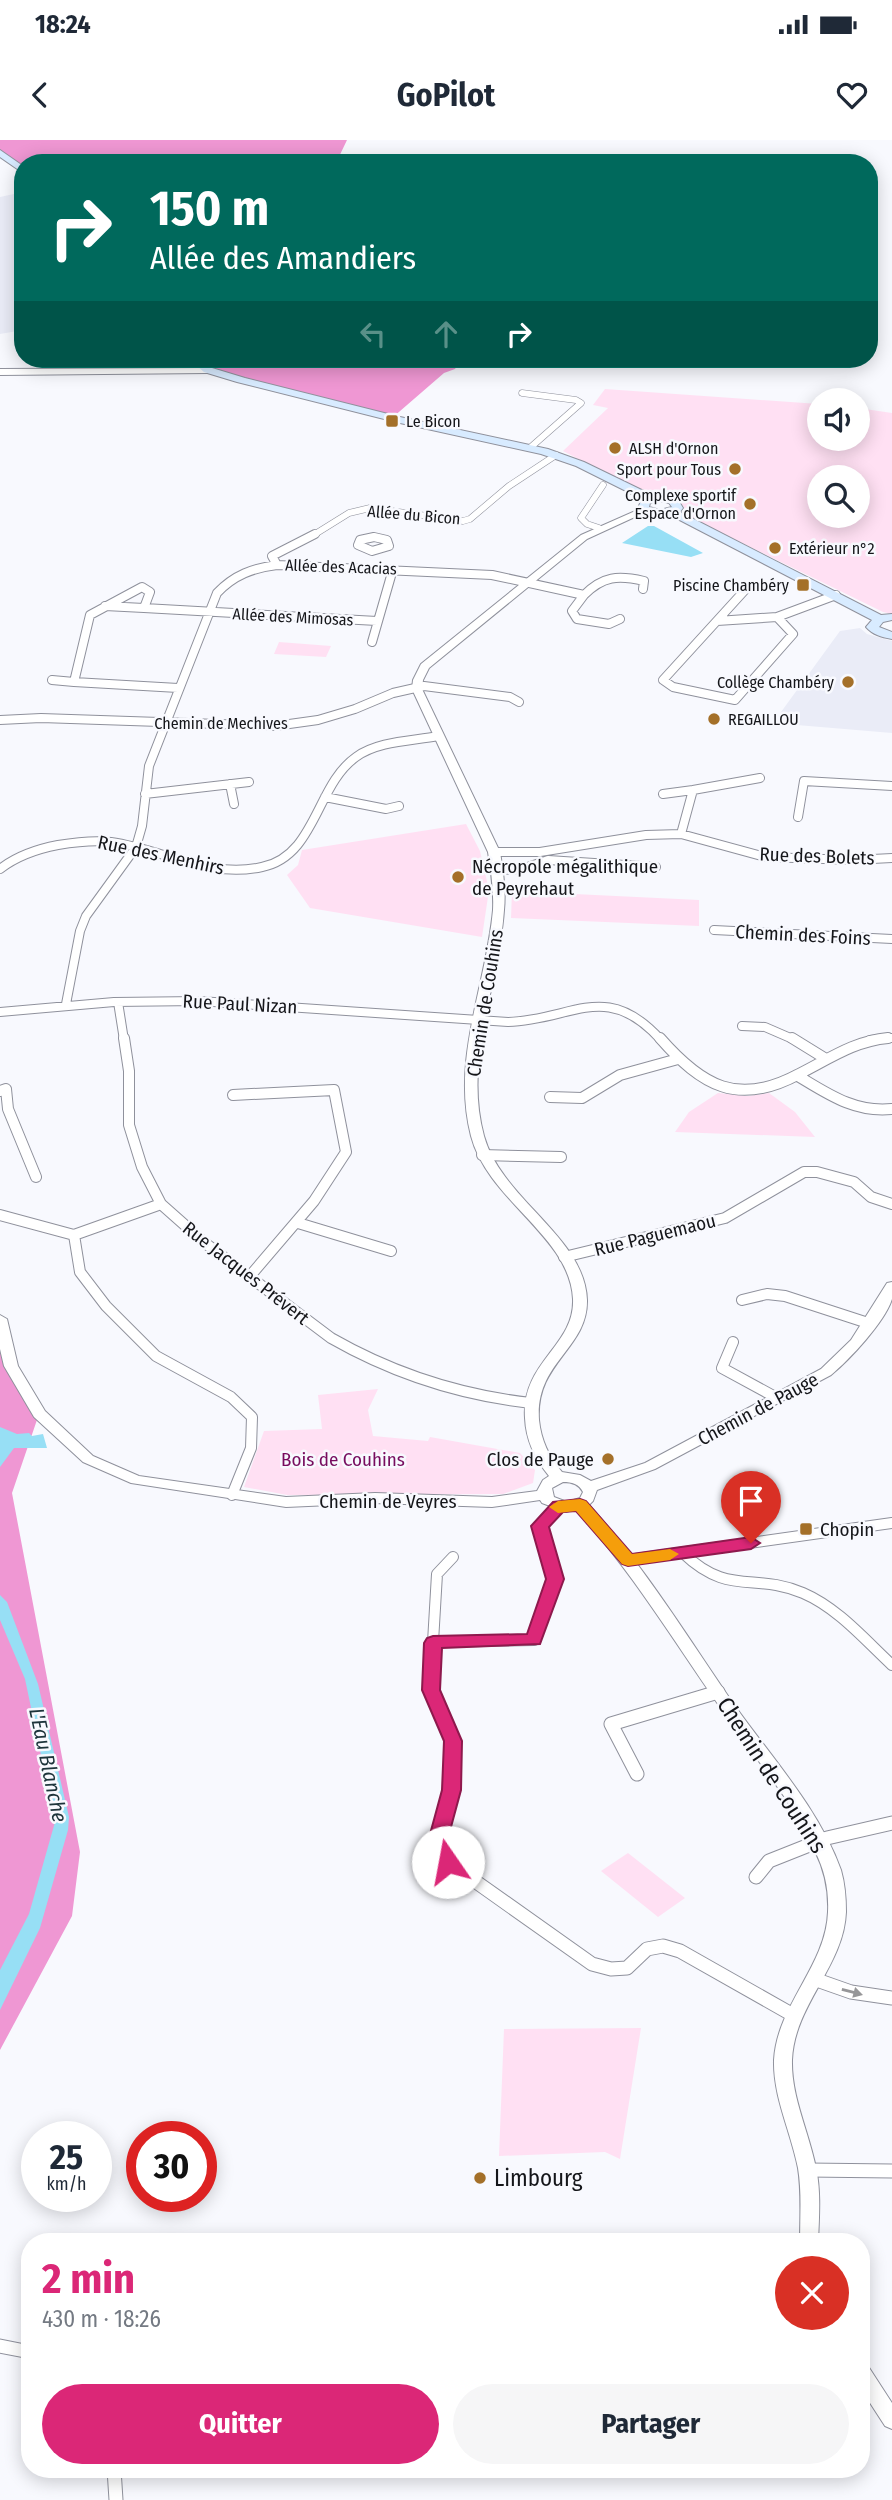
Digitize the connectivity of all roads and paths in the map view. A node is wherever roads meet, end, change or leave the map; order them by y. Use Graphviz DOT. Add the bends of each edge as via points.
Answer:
graph roads {
  1 [pos="172,368"];
  2 [pos="214,368"];
  3 [pos="0,372"];
  4 [pos="522,393"];
  5 [pos="531,447"];
  6 [pos="555,455"];
  7 [pos="603,485"];
  8 [pos="648,504"];
  9 [pos="599,528"];
  10 [pos="383,550"];
  11 [pos="277,565"];
  12 [pos="378,569"];
  13 [pos="393,569"];
  14 [pos="528,583"];
  15 [pos="643,589"];
  16 [pos="745,590"];
  17 [pos="584,595"];
  18 [pos="836,595"];
  19 [pos="104,606"];
  20 [pos="144,608"];
  21 [pos="210,612"];
  22 [pos="777,617"];
  23 [pos="886,618"];
  24 [pos="621,619"];
  25 [pos="377,621"];
  26 [pos="717,621"];
  27 [pos="892,636"];
  28 [pos="372,642"];
  29 [pos="52,680"];
  30 [pos="74,682"];
  31 [pos="178,688"];
  32 [pos="417,689"];
  33 [pos="519,702"];
  34 [pos="0,720"];
  35 [pos="167,724"];
  36 [pos="438,736"];
  37 [pos="760,778"];
  38 [pos="249,782"];
  39 [pos="230,784"];
  40 [pos="891,787"];
  41 [pos="693,790"];
  42 [pos="145,794"];
  43 [pos="663,794"];
  44 [pos="325,797"];
  45 [pos="234,804"];
  46 [pos="399,806"];
  47 [pos="798,817"];
  48 [pos="681,834"];
  49 [pos="136,847"];
  50 [pos="494,852"];
  51 [pos="892,858"];
  52 [pos="656,867"];
  53 [pos="0,869"];
  54 [pos="499,870"];
  55 [pos="714,930"];
  56 [pos="892,939"];
  57 [pos="118,1002"];
  58 [pos="66,1004"];
  59 [pos="0,1012"];
  60 [pos="480,1020"];
  61 [pos="742,1026"];
  62 [pos="892,1038"];
  63 [pos="678,1059"];
  64 [pos="826,1059"];
  65 [pos="798,1076"];
  66 [pos="0,1091"];
  67 [pos="233,1095"];
  68 [pos="550,1097"];
  69 [pos="892,1109"];
  70 [pos="482,1155"];
  71 [pos="561,1157"];
  72 [pos="36,1177"];
  73 [pos="161,1204"];
  74 [pos="892,1204"];
  75 [pos="0,1215"];
  76 [pos="298,1223"];
  77 [pos="74,1235"];
  78 [pos="391,1251"];
  79 [pos="564,1257"];
  80 [pos="250,1276"];
  81 [pos="892,1286"];
  82 [pos="742,1300"];
  83 [pos="0,1319"];
  84 [pos="871,1324"];
  85 [pos="733,1342"];
  86 [pos="778,1398"];
  87 [pos="531,1404"];
  88 [pos="559,1478"];
  89 [pos="589,1487"];
  90 [pos="544,1495"];
  91 [pos="232,1496"];
  92 [pos="580,1505"];
  93 [pos="559,1506"];
  94 [pos="892,1523"];
  95 [pos="683,1553"];
  96 [pos="453,1557"];
  97 [pos="628,1560"];
  98 [pos="433,1643"];
  99 [pos="892,1665"];
  100 [pos="718,1692"];
  101 [pos="637,1774"];
  102 [pos="892,1824"];
  103 [pos="818,1843"];
  104 [pos="755,1877"];
  105 [pos="814,1979"];
  106 [pos="892,1998"];
  107 [pos="793,2015"];
  108 [pos="808,2170"];
  109 [pos="892,2171"];
  110 [pos="809,2233"];
  111 [pos="0,2346"];
  112 [pos="21,2350"];
  113 [pos="870,2386"];
  114 [pos="892,2420"];
  115 [pos="115,2478"];
  116 [pos="116,2500"];
  1 -- 3 [label="street"];
  2 -- 5 [label="main road" via="400,420"];
  4 -- 5 [label="street" via="581,403"];
  5 -- 6 [label="main road"];
  6 -- 8 [label="main road"];
  6 -- 11 [label="street, Allée du Bicon" via="463,522 392,509 360,510 272,556"];
  7 -- 9 [label="street" via="581,518"];
  8 -- 9 [label="street"];
  8 -- 18 [label="main road"];
  9 -- 14 [label="street"];
  10 -- 12 [label="street"];
  11 -- 12 [label="street, Allée des Acacias"];
  11 -- 21 [label="street, Allée des Acacias" via="233,577 217,593"];
  12 -- 13 [label="street, Allée des Acacias"];
  13 -- 14 [label="street, Allée des Acacias" via="492,575"];
  13 -- 25 [label="street, Allée des Mimosas"];
  14 -- 17 [label="street, Allée des Acacias"];
  14 -- 32 [label="street" via="425,666"];
  15 -- 17 [label="street" via="644,581 611,576"];
  16 -- 26 [label="street"];
  17 -- 24 [label="street" via="572,611 577,619 609,624"];
  18 -- 22 [label="street"];
  18 -- 23 [label="main road"];
  19 -- 20 [label="street, Allée des Mimosas"];
  19 -- 20 [label="street" via="142,587 150,592"];
  19 -- 30 [label="street" via="90,615"];
  20 -- 21 [label="street, Allée des Mimosas"];
  21 -- 25 [label="street, Allée des Mimosas"];
  21 -- 31 [label="street, Allée des Acacias"];
  22 -- 26 [label="street"];
  22 -- 26 [label="street" via="793,634 735,699 673,687 663,680"];
  23 -- 27 [label="main road" via="872,624 874,630"];
  25 -- 28 [label="street, Allée des Mimosas"];
  29 -- 30 [label="street"];
  30 -- 31 [label="street"];
  31 -- 35 [label="street, Allée des Acacias"];
  32 -- 33 [label="street, Chemin de Mechives" via="480,692"];
  32 -- 35 [label="street, Chemin de Mechives" via="318,720 275,726"];
  32 -- 36 [label="street, Chemin de Couhins"];
  34 -- 35 [label="street, Chemin de Mechives"];
  35 -- 42 [label="street, Allée des Acacias" via="149,766"];
  36 -- 44 [label="street, Rue des Menhirs" via="353,758"];
  36 -- 50 [label="street, Chemin de Couhins"];
  37 -- 41 [label="street"];
  38 -- 39 [label="street"];
  39 -- 42 [label="street"];
  39 -- 45 [label="street"];
  40 -- 47 [label="street" via="804,781"];
  41 -- 43 [label="street"];
  41 -- 48 [label="street"];
  42 -- 49 [label="street, Allée des Acacias"];
  44 -- 46 [label="street" via="386,808"];
  44 -- 49 [label="street, Rue des Menhirs" via="296,846 280,862 245,871 212,868"];
  48 -- 50 [label="street, Rue des Bolets" via="540,852"];
  48 -- 51 [label="street, Rue des Bolets" via="765,857"];
  49 -- 53 [label="street, Rue des Menhirs" via="89,840 12,858"];
  49 -- 58 [label="street" via="86,916"];
  50 -- 54 [label="street, Chemin de Couhins"];
  52 -- 54 [label="street" via="548,860 522,869"];
  54 -- 60 [label="street, Chemin de Couhins" via="498,933"];
  55 -- 56 [label="street, Chemin des Foins"];
  57 -- 58 [label="street, Rue Paul Nizan"];
  57 -- 60 [label="street, Rue Paul Nizan" via="228,1002"];
  57 -- 73 [label="street, Rue Jacques Prévert" via="129,1071 129,1125 142,1167"];
  58 -- 59 [label="street, Rue Paul Nizan"];
  60 -- 63 [label="street, Rue Paul Nizan" via="522,1022 579,1007 618,1008 638,1017"];
  60 -- 70 [label="street, Chemin de Couhins" via="471,1072"];
  61 -- 64 [label="street" via="771,1028"];
  62 -- 64 [label="street, Rue Paul Nizan" via="866,1040"];
  63 -- 65 [label="street, Rue Paul Nizan" via="701,1081 734,1091 767,1089"];
  63 -- 68 [label="street" via="620,1075 582,1098"];
  64 -- 65 [label="street, Rue Paul Nizan"];
  65 -- 69 [label="street" via="855,1108 872,1112"];
  66 -- 72 [label="street" via="6,1089 8,1109"];
  67 -- 76 [label="street" via="334,1090 346,1152"];
  70 -- 71 [label="street"];
  70 -- 79 [label="street, Chemin de Couhins" via="496,1180"];
  73 -- 77 [label="street"];
  73 -- 80 [label="street, Rue Jacques Prévert"];
  74 -- 79 [label="street, Rue Paguemaou" via="871,1197 854,1182 804,1172 730,1216"];
  75 -- 77 [label="street"];
  76 -- 78 [label="street"];
  76 -- 80 [label="street"];
  77 -- 91 [label="street" via="80,1272 106,1306 156,1356 231,1397 252,1417 251,1447"];
  79 -- 87 [label="street, Chemin de Couhins" via="579,1290 579,1313 536,1385"];
  80 -- 87 [label="street, Rue Jacques Prévert" via="331,1338 375,1362 441,1385"];
  81 -- 84 [label="street, Chemin de Pauge"];
  82 -- 84 [label="street" via="767,1294 785,1296"];
  83 -- 91 [label="street, Chemin de Veyres" via="11,1366 39,1414 88,1459 136,1480"];
  84 -- 86 [label="street, Chemin de Pauge" via="835,1366"];
  85 -- 86 [label="street" via="722,1368"];
  86 -- 89 [label="street, Chemin de Pauge" via="650,1466"];
  87 -- 88 [label="street" via="537,1446"];
  88 -- 89 [label="street" via="577,1478"];
  88 -- 90 [label="street" via="546,1486"];
  89 -- 92 [label="street" via="589,1497"];
  90 -- 91 [label="street, Chemin de Veyres" via="492,1502 374,1498 286,1502"];
  90 -- 93 [label="street"];
  92 -- 93 [label="street"];
  92 -- 97 [label="street, Chemin de Couhins"];
  93 -- 98 [label="street" via="540,1526 555,1579 534,1640"];
  94 -- 95 [label="street"];
  95 -- 97 [label="street"];
  95 -- 99 [label="street" via="708,1576 779,1585 822,1603"];
  96 -- 98 [label="street" via="438,1574"];
  97 -- 100 [label="street, Chemin de Couhins"];
  98 -- 107 [label="street" via="431,1690 453,1741 452,1790 439,1838 440,1853 448,1862 592,1964 627,1968 647,1949 663,1946 680,1951"];
  100 -- 101 [label="street" via="611,1724"];
  100 -- 103 [label="street, Chemin de Couhins"];
  102 -- 103 [label="street"];
  103 -- 104 [label="street" via="769,1861"];
  103 -- 105 [label="street, Chemin de Couhins" via="834,1875 838,1903 834,1938"];
  105 -- 106 [label="street, one-way" via="851,1992"];
  105 -- 107 [label="street, Chemin de Couhins"];
  107 -- 108 [label="street, Chemin de Couhins" via="785,2039 784,2068"];
  108 -- 109 [label="street"];
  108 -- 110 [label="street, Chemin de Couhins"];
  111 -- 112 [label="street"];
  113 -- 114 [label="street"];
  115 -- 116 [label="street"];
}
